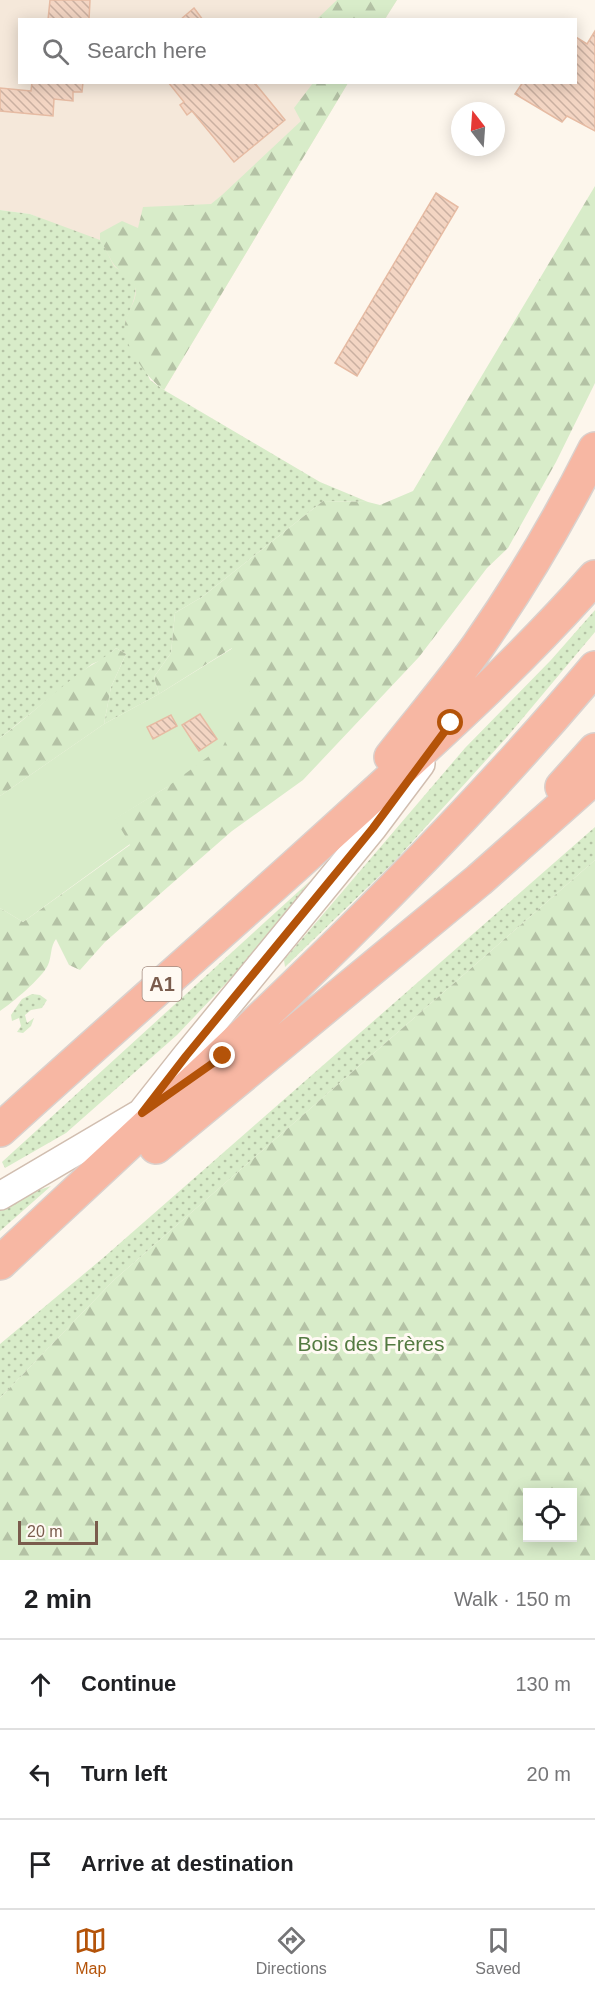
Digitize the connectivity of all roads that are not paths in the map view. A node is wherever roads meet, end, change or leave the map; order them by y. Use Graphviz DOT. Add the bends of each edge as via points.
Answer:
graph roads {
  1 [pos="595,449"];
  2 [pos="595,577"];
  3 [pos="595,668"];
  4 [pos="451,723"];
  5 [pos="595,750"];
  6 [pos="595,777"];
  7 [pos="325,839"];
  8 [pos="479,880"];
  9 [pos="223,1056"];
  10 [pos="142,1113"];
  11 [pos="0,1130"];
  12 [pos="0,1196"];
  13 [pos="33,1232"];
  14 [pos="0,1263"];
  15 [pos="0,1276"];
  1 -- 7 [label="highway" via="560,517 477,647"];
  2 -- 4 [label="highway, A1"];
  3 -- 9 [label="highway" via="400,882"];
  4 -- 7 [label="highway, A1"];
  4 -- 10 [label="lane" via="373,828"];
  5 -- 8 [label="highway"];
  6 -- 8 [label="highway"];
  7 -- 11 [label="highway, A1"];
  8 -- 15 [label="highway"];
  9 -- 10 [label="lane"];
  9 -- 13 [label="highway"];
  10 -- 12 [label="lane"];
  10 -- 13 [label="lane"];
  13 -- 14 [label="highway"];
}
